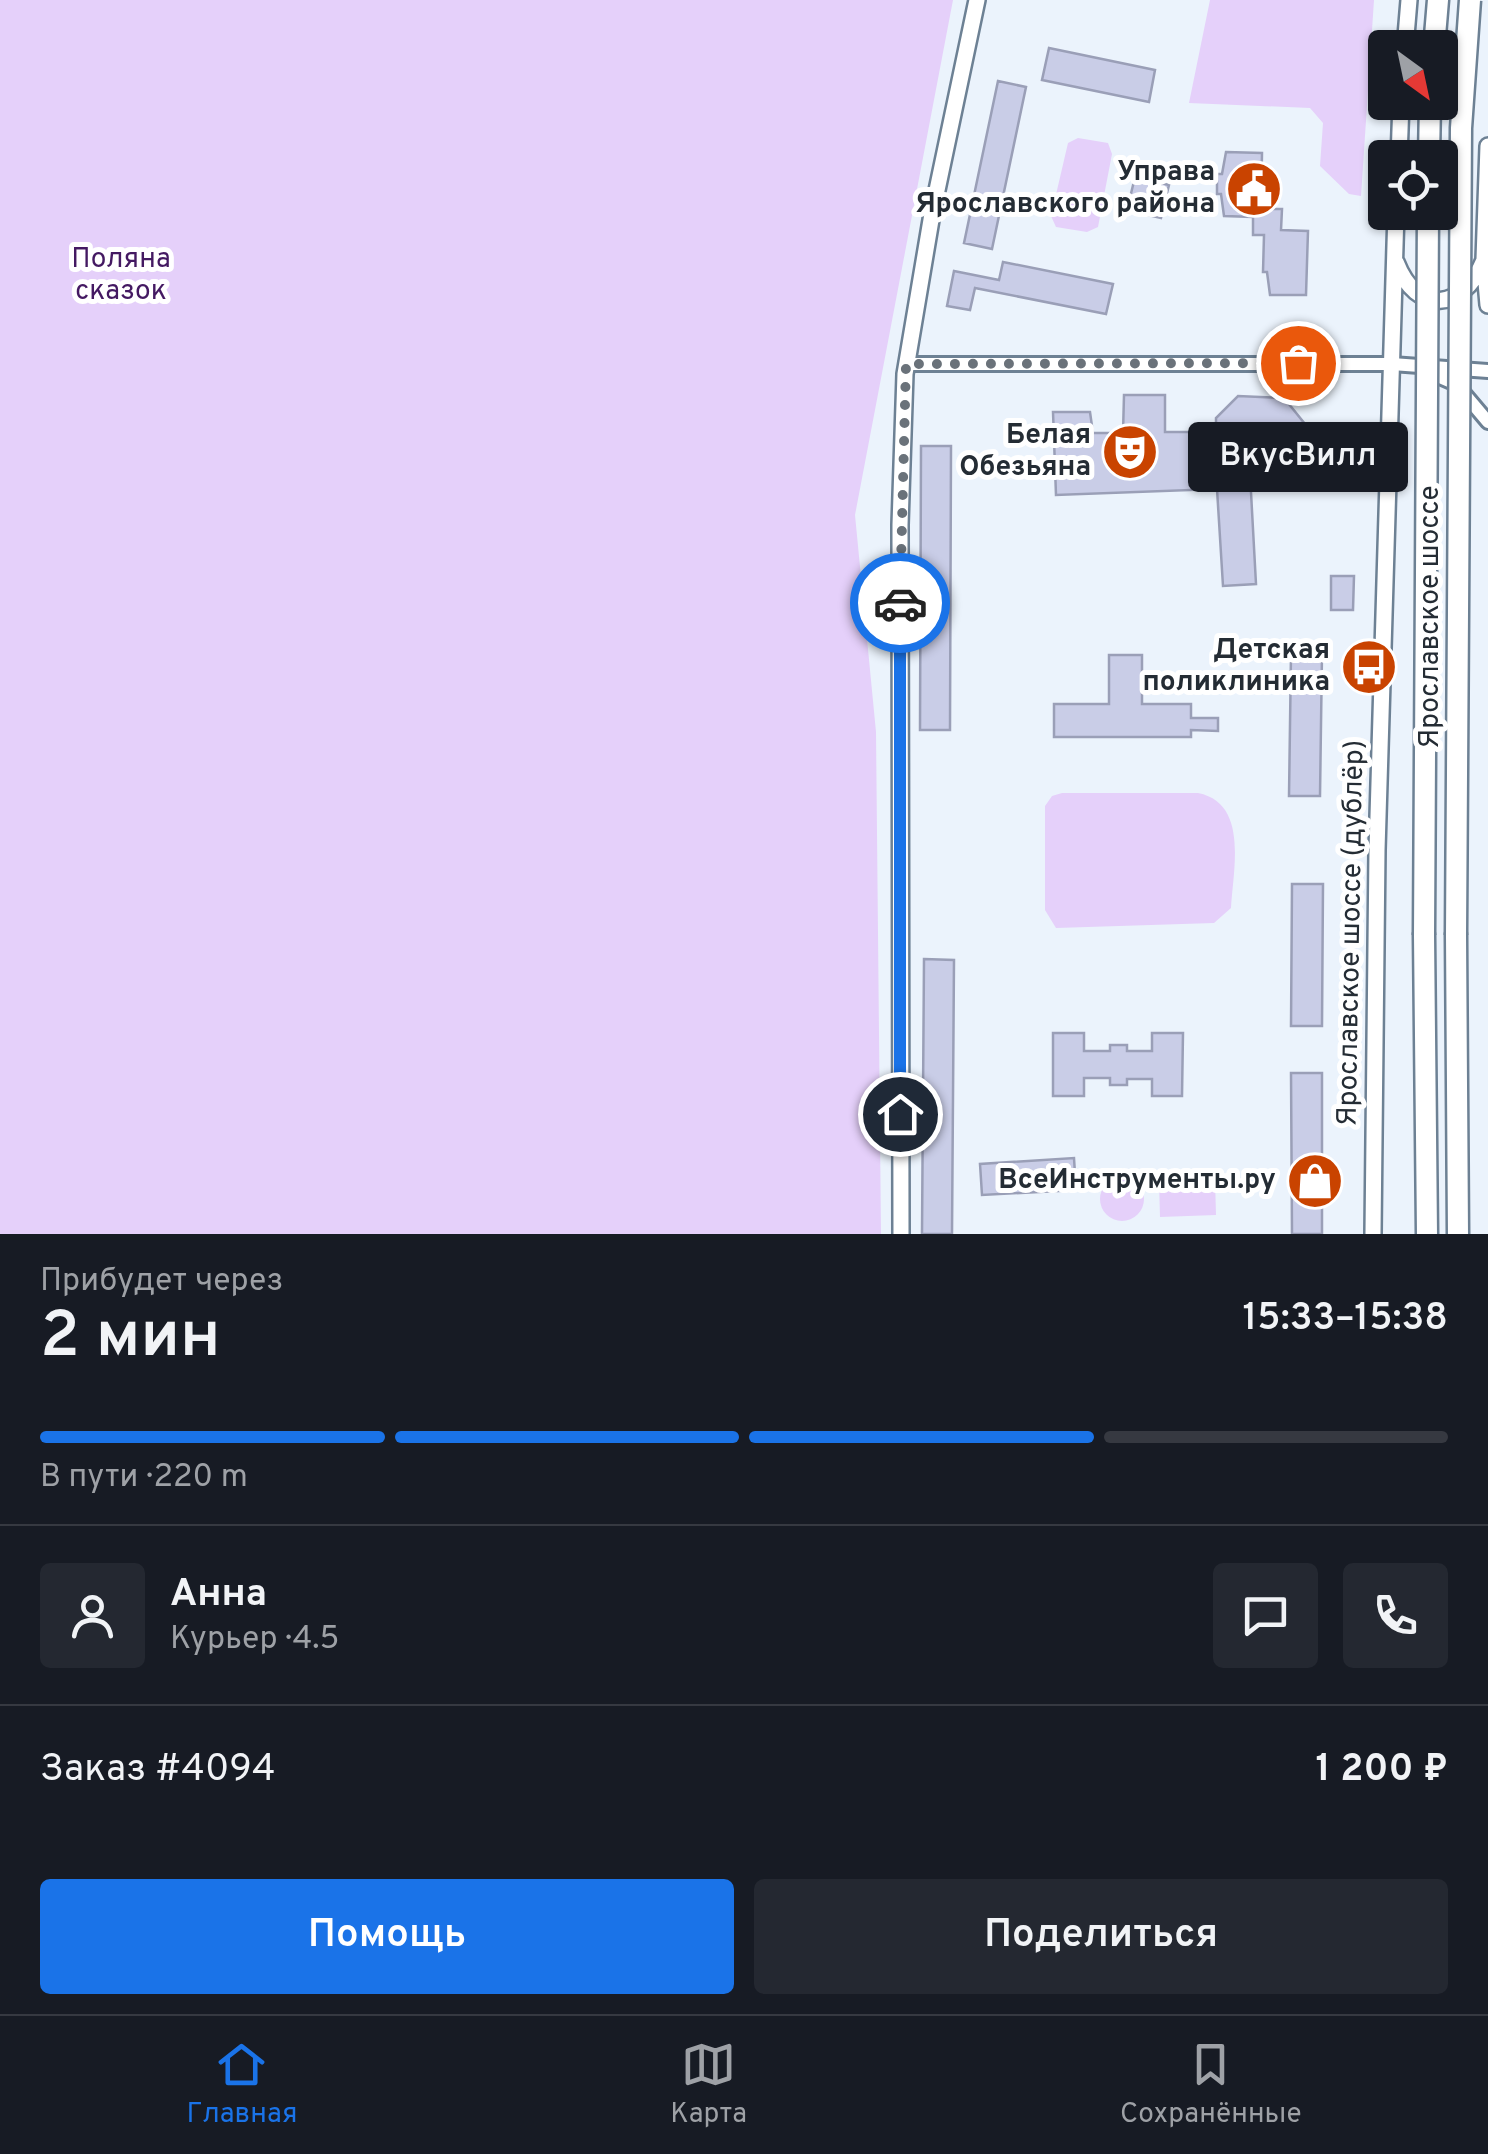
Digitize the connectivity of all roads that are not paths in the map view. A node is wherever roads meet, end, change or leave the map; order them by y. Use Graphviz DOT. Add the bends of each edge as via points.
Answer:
graph roads {
  1 [pos="977,0"];
  2 [pos="1409,0"];
  3 [pos="1438,0"];
  4 [pos="1470,0"];
  5 [pos="1406,30"];
  6 [pos="1436,30"];
  7 [pos="1488,146"];
  8 [pos="1395,230"];
  9 [pos="1428,230"];
  10 [pos="1394,259"];
  11 [pos="1484,260"];
  12 [pos="1488,305"];
  13 [pos="906,364"];
  14 [pos="1392,364"];
  15 [pos="1414,366"];
  16 [pos="1488,370"];
  17 [pos="1488,422"];
  18 [pos="901,1234"];
  19 [pos="1374,1234"];
  20 [pos="1427,1234"];
  21 [pos="1458,1234"];
  1 -- 13 [label="street"];
  2 -- 5 [label="street"];
  3 -- 6 [label="main road"];
  4 -- 21 [label="main road, Ярославское шоссе, bridge" via="1461,128"];
  7 -- 11 [label="street"];
  8 -- 10 [label="street, Ярославское шоссе (дублёр)"];
  9 -- 20 [label="main road, Ярославское шоссе, bridge"];
  10 -- 11 [label="street" via="1410,288 1439,302 1468,286"];
  10 -- 14 [label="street, Ярославское шоссе (дублёр)"];
  11 -- 12 [label="street"];
  13 -- 14 [label="street"];
  13 -- 18 [label="street" via="900,525"];
  14 -- 15 [label="street"];
  14 -- 19 [label="street, Ярославское шоссе (дублёр)" via="1377,832"];
  15 -- 16 [label="street"];
  15 -- 17 [label="street" via="1456,384"];
}
